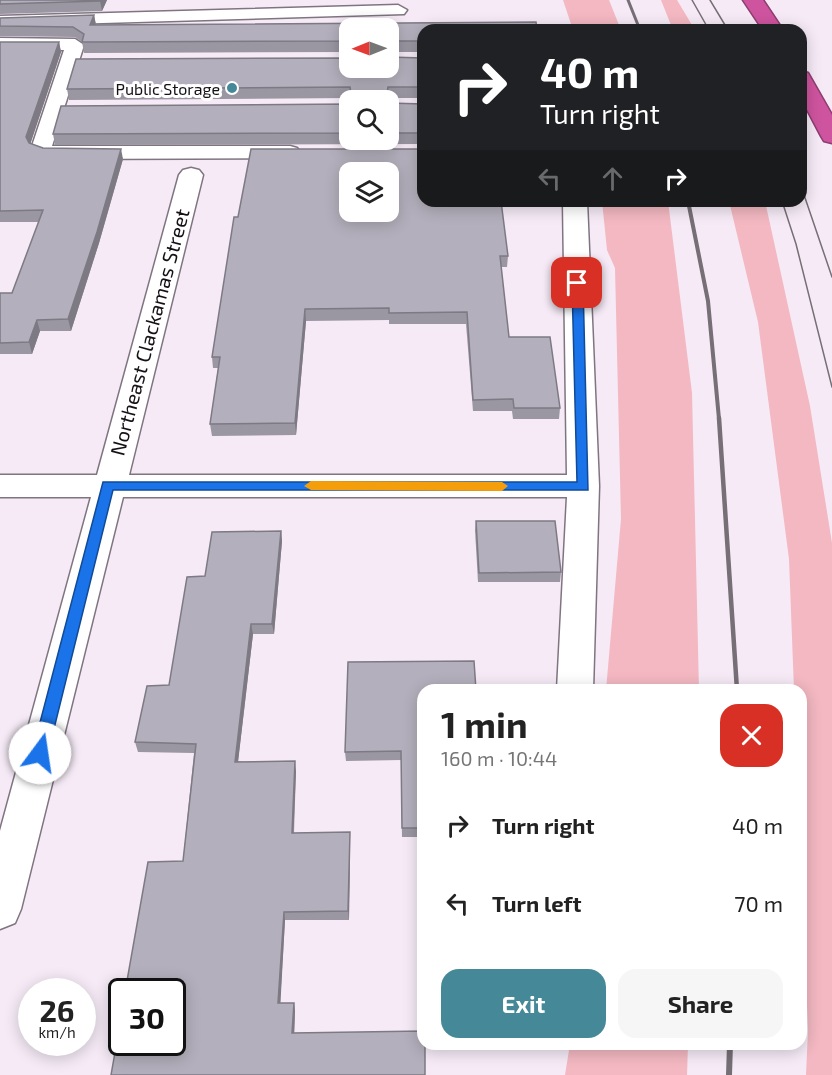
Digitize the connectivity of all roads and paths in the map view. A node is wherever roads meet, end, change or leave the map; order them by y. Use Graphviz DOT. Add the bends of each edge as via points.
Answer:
graph roads {
  1 [pos="753,0"];
  2 [pos="398,10"];
  3 [pos="0,21"];
  4 [pos="769,24"];
  5 [pos="0,44"];
  6 [pos="70,61"];
  7 [pos="93,61"];
  8 [pos="807,88"];
  9 [pos="55,108"];
  10 [pos="78,108"];
  11 [pos="832,136"];
  12 [pos="316,152"];
  13 [pos="191,175"];
  14 [pos="575,207"];
  15 [pos="108,485"];
  16 [pos="0,486"];
  17 [pos="583,486"];
  18 [pos="575,684"];
  19 [pos="0,909"];
  1 -- 4 [label="highway"];
  2 -- 3 [label="lane"];
  5 -- 6 [label="lane" via="75,45"];
  6 -- 7 [label="lane"];
  6 -- 9 [label="lane"];
  8 -- 11 [label="highway"];
  9 -- 10 [label="lane"];
  9 -- 12 [label="lane" via="41,149 53,153"];
  13 -- 15 [label="street, Northeast Clackamas Street"];
  14 -- 17 [label="street"];
  15 -- 16 [label="street"];
  15 -- 17 [label="street"];
  15 -- 19 [label="street, Northeast Clackamas Street"];
  17 -- 18 [label="street"];
}
